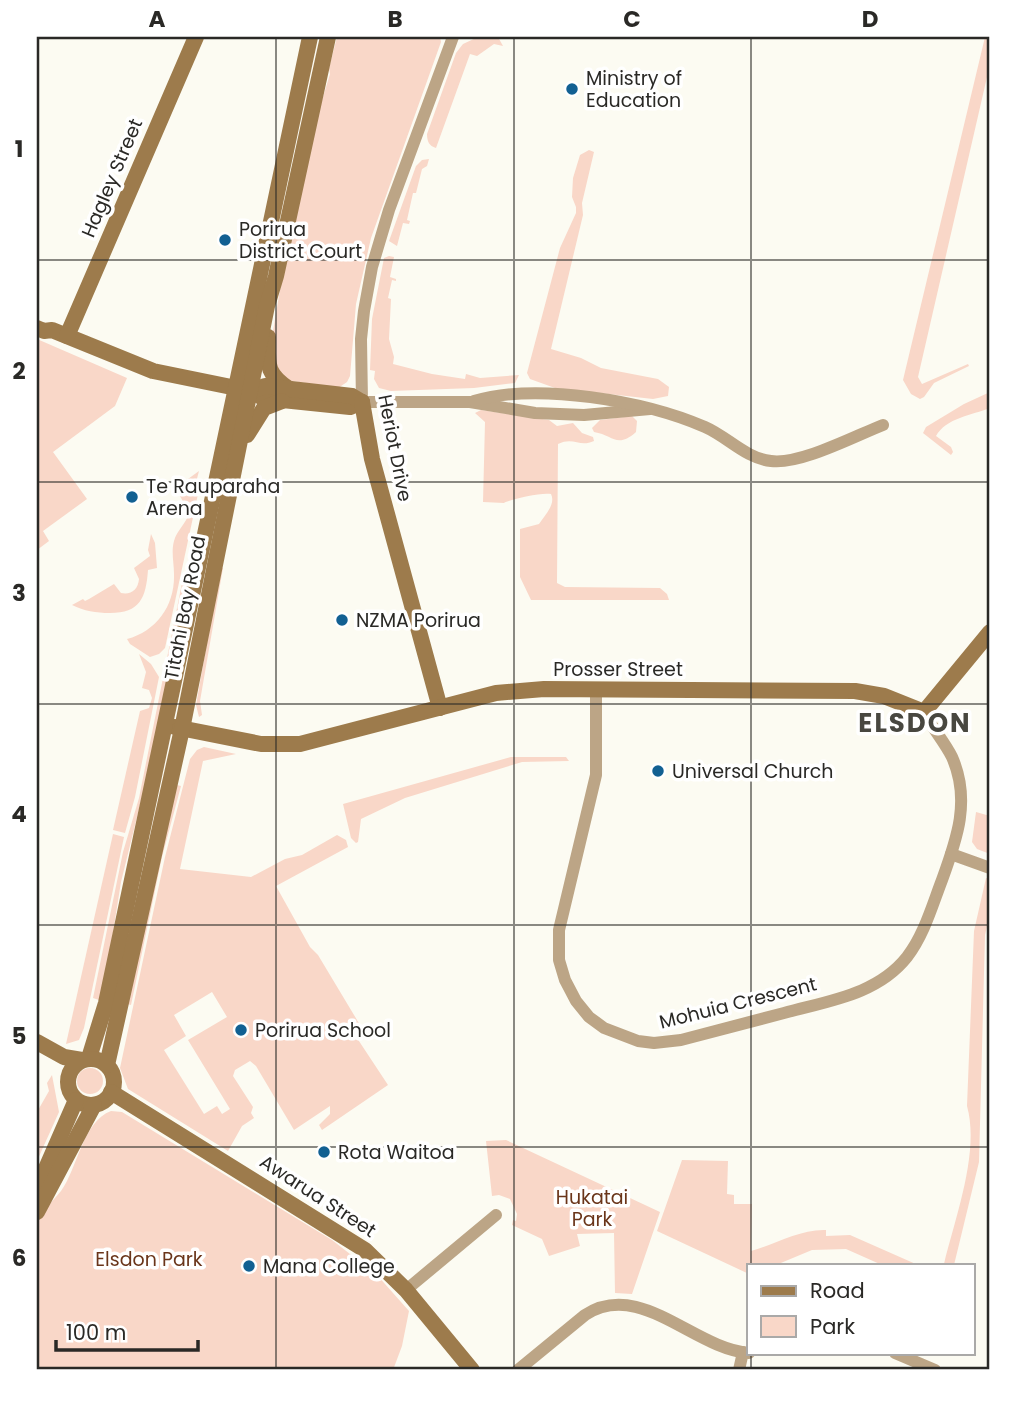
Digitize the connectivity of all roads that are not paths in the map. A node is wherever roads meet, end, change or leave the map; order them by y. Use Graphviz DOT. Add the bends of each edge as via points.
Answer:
graph roads {
  1 [pos="197,37"];
  2 [pos="310,37"];
  3 [pos="328,37"];
  4 [pos="451,38"];
  5 [pos="267,306"];
  6 [pos="37,318"];
  7 [pos="52,331"];
  8 [pos="243,391"];
  9 [pos="286,395"];
  10 [pos="362,402"];
  11 [pos="471,402"];
  12 [pos="327,405"];
  13 [pos="650,409"];
  14 [pos="883,425"];
  15 [pos="369,446"];
  16 [pos="239,452"];
  17 [pos="990,632"];
  18 [pos="596,690"];
  19 [pos="440,708"];
  20 [pos="924,712"];
  21 [pos="165,725"];
  22 [pos="182,729"];
  23 [pos="951,854"];
  24 [pos="990,868"];
  25 [pos="37,1042"];
  26 [pos="37,1053"];
  27 [pos="85,1059"];
  28 [pos="107,1065"];
  29 [pos="67,1080"];
  30 [pos="111,1092"];
  31 [pos="76,1100"];
  32 [pos="94,1105"];
  33 [pos="37,1189"];
  34 [pos="37,1212"];
  35 [pos="496,1215"];
  36 [pos="405,1290"];
  37 [pos="747,1352"];
  38 [pos="748,1354"];
  39 [pos="897,1354"];
  40 [pos="472,1370"];
  41 [pos="518,1370"];
  42 [pos="739,1370"];
  43 [pos="935,1370"];
  1 -- 7 [label="main road, Hagley Street"];
  2 -- 8 [label="main road, Titahi Bay Road"];
  3 -- 5 [label="main road, Titahi Bay Road"];
  4 -- 10 [label="street, Heriot Drive" via="372,267 362,329"];
  5 -- 8 [label="main road, Titahi Bay Road"];
  5 -- 9 [label="main road" via="267,362"];
  6 -- 7 [label="main road" via="47,322"];
  7 -- 8 [label="main road" via="153,371"];
  8 -- 9 [label="main road" via="265,386"];
  8 -- 16 [label="main road, Titahi Bay Road"];
  8 -- 21 [label="main road, Titahi Bay Road"];
  9 -- 10 [label="main road" via="352,396"];
  9 -- 12 [label="main road"];
  9 -- 16 [label="main road" via="259,414"];
  10 -- 11 [label="street"];
  10 -- 12 [label="main road" via="350,407"];
  10 -- 15 [label="main road, Heriot Drive"];
  11 -- 13 [label="street" via="535,413 584,415"];
  11 -- 13 [label="street" via="489,396 538,394"];
  12 -- 15 [label="main road" via="348,416"];
  13 -- 14 [label="street" via="710,429 746,453 773,462 800,458"];
  15 -- 19 [label="main road, Heriot Drive"];
  16 -- 22 [label="main road, Titahi Bay Road"];
  17 -- 20 [label="main road"];
  18 -- 19 [label="main road, Prosser Street" via="510,691"];
  18 -- 20 [label="main road, Prosser Street" via="855,691 884,696"];
  18 -- 23 [label="street, Mohuia Crescent" via="596,775 558,943 565,980 576,1000 589,1017 612,1033 668,1043 841,998 876,984 916,945"];
  19 -- 22 [label="main road, Prosser Street" via="300,744 261,744"];
  20 -- 23 [label="street" via="952,758 960,781 961,819"];
  21 -- 22 [label="main road, Prosser Street"];
  21 -- 27 [label="main road, Titahi Bay Road" via="106,1003"];
  22 -- 28 [label="main road, Titahi Bay Road"];
  23 -- 24 [label="street"];
  25 -- 27 [label="main road" via="64,1057"];
  26 -- 29 [label="main road"];
  27 -- 28 [label="main road"];
  27 -- 29 [label="main road" via="72,1068"];
  28 -- 30 [label="main road" via="114,1081"];
  29 -- 31 [label="main road"];
  30 -- 32 [label="main road"];
  30 -- 36 [label="main road, Awarua Street" via="350,1239"];
  31 -- 32 [label="main road"];
  31 -- 33 [label="main road"];
  32 -- 34 [label="main road"];
  35 -- 36 [label="street"];
  36 -- 40 [label="main road, Awarua Street"];
  37 -- 41 [label="street" via="642,1308 612,1304 585,1315"];
  38 -- 42 [label="street"];
  39 -- 43 [label="street"];
}
